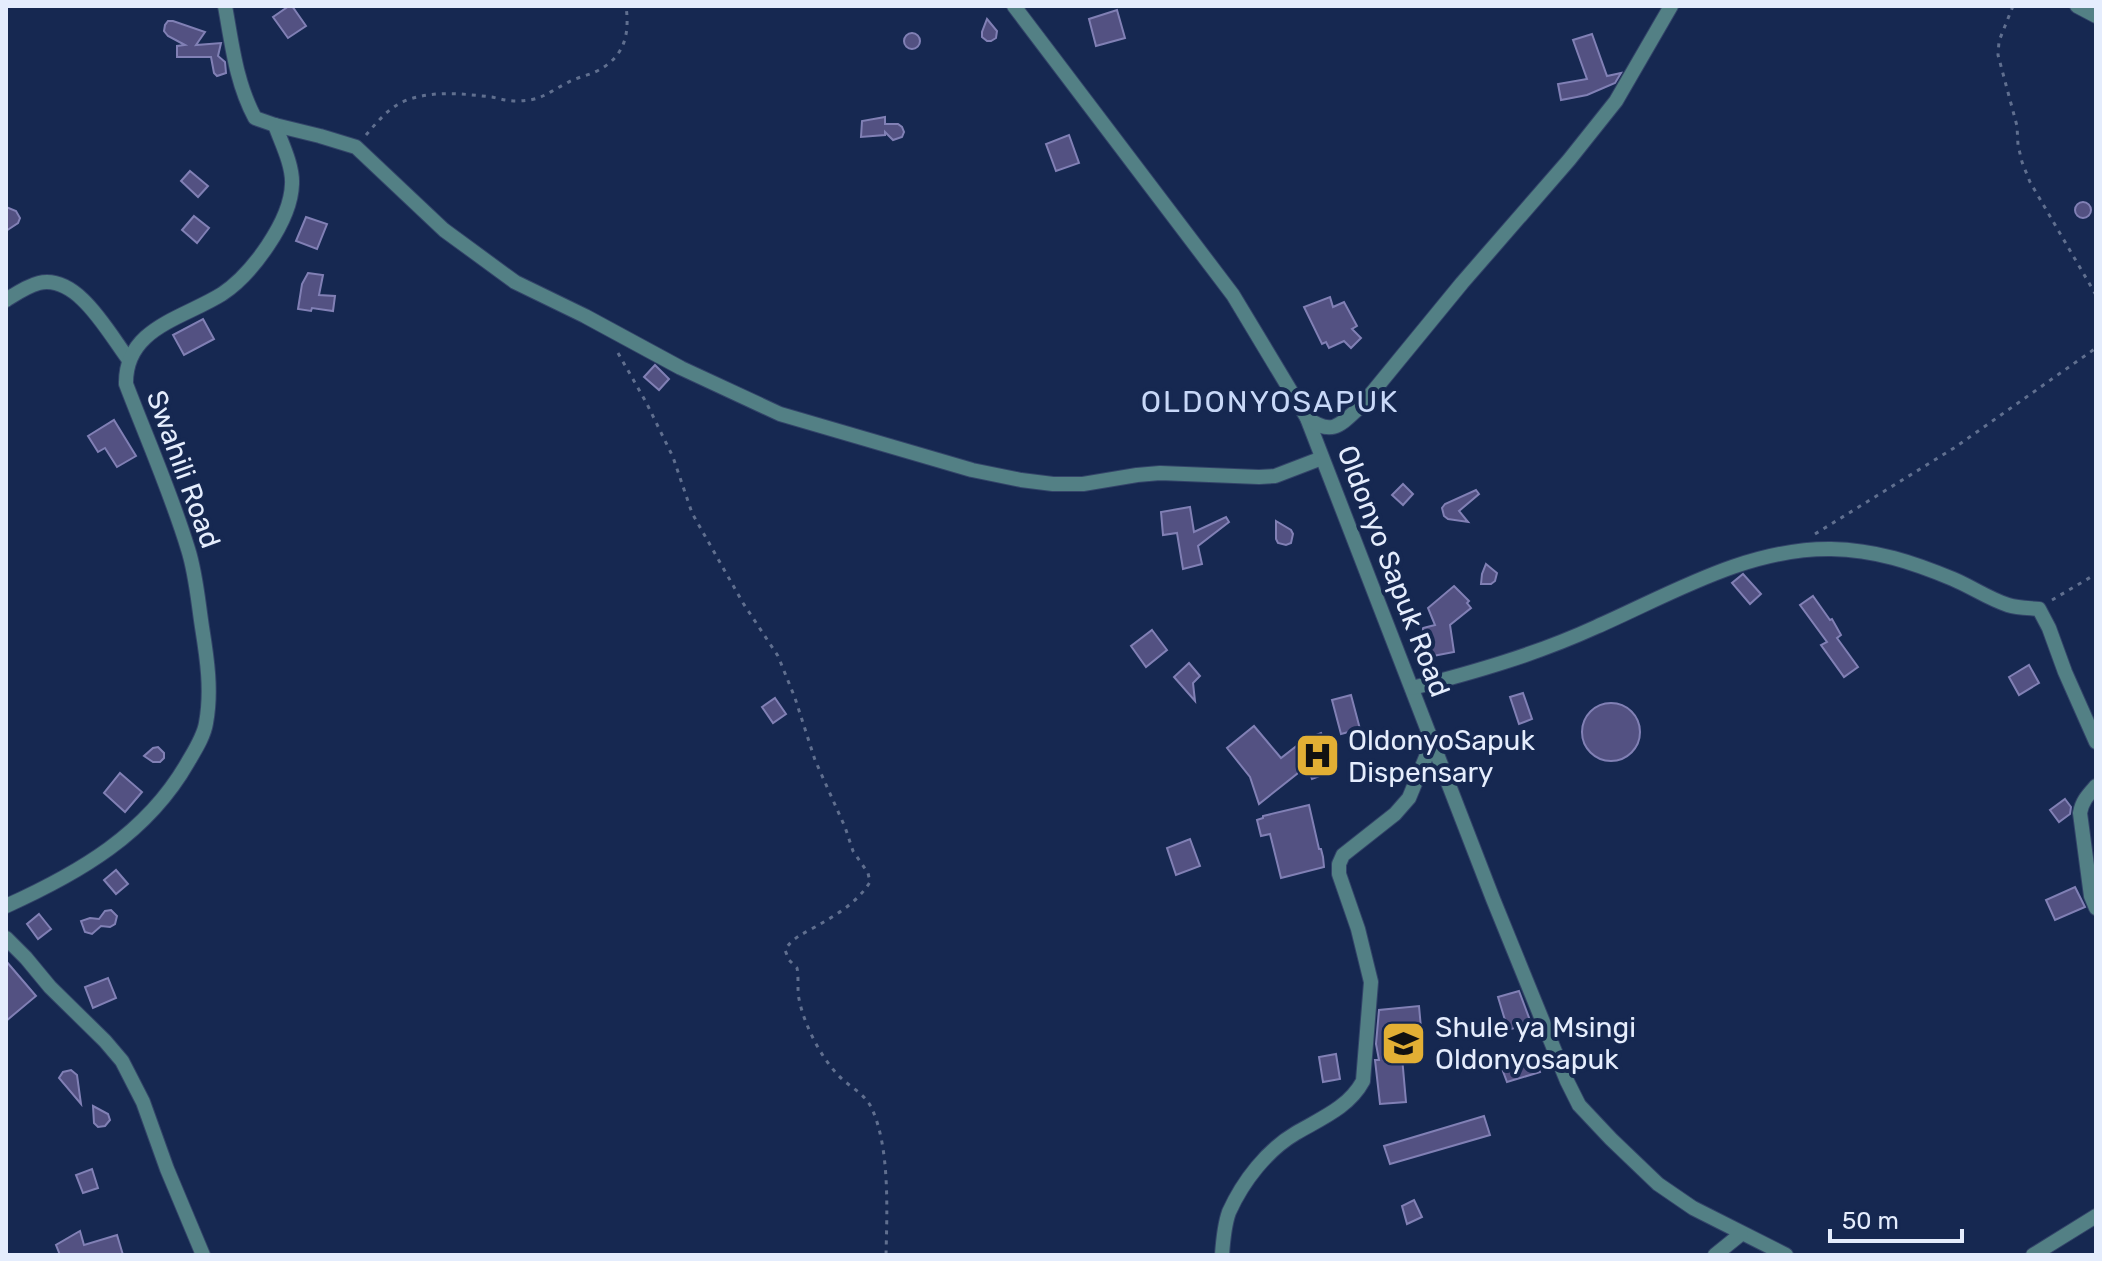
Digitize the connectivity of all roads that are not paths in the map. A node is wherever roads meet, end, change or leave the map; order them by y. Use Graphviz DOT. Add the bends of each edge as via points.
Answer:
graph roads {
  1 [pos="225,6"];
  2 [pos="1014,6"];
  3 [pos="1671,6"];
  4 [pos="2077,6"];
  5 [pos="2096,16"];
  6 [pos="275,125"];
  7 [pos="6,300"];
  8 [pos="129,360"];
  9 [pos="1307,418"];
  10 [pos="1322,458"];
  11 [pos="1412,688"];
  12 [pos="1433,740"];
  13 [pos="2096,742"];
  14 [pos="2096,786"];
  15 [pos="6,906"];
  16 [pos="2096,908"];
  17 [pos="6,938"];
  18 [pos="2096,1216"];
  19 [pos="1741,1234"];
  20 [pos="203,1255"];
  21 [pos="1222,1255"];
  22 [pos="1715,1255"];
  23 [pos="1786,1255"];
  24 [pos="2033,1255"];
  1 -- 6 [label="street" via="246,102 255,118"];
  2 -- 9 [label="street, Oldonyo Sapuk Road" via="1233,295"];
  3 -- 9 [label="street" via="1616,101 1362,405 1326,429"];
  4 -- 5 [label="street"];
  6 -- 8 [label="street, Swahili Road" via="292,183 268,245 226,292 150,332"];
  6 -- 10 [label="street" via="356,147 414,203 515,282 780,414 972,470 1053,484 1160,473 1275,476"];
  7 -- 8 [label="street" via="40,283 66,286 89,306"];
  8 -- 15 [label="street, Swahili Road" via="126,384 189,552 208,666 206,725 162,800 108,851"];
  9 -- 10 [label="street, Oldonyo Sapuk Road"];
  10 -- 11 [label="street, Oldonyo Sapuk Road"];
  11 -- 12 [label="street, Oldonyo Sapuk Road"];
  11 -- 13 [label="street" via="1540,650 1707,577 1780,552 1871,552 1910,562 2007,605 2039,609"];
  12 -- 19 [label="street, Oldonyo Sapuk Road" via="1579,1105 1658,1184"];
  12 -- 21 [label="street" via="1409,798 1339,864 1371,982 1363,1081 1347,1103 1292,1136 1259,1165 1229,1213"];
  14 -- 16 [label="street" via="2080,813"];
  17 -- 20 [label="street" via="122,1061"];
  18 -- 24 [label="street"];
  19 -- 22 [label="street"];
  19 -- 23 [label="street, Oldonyo Sapuk Road"];
}
